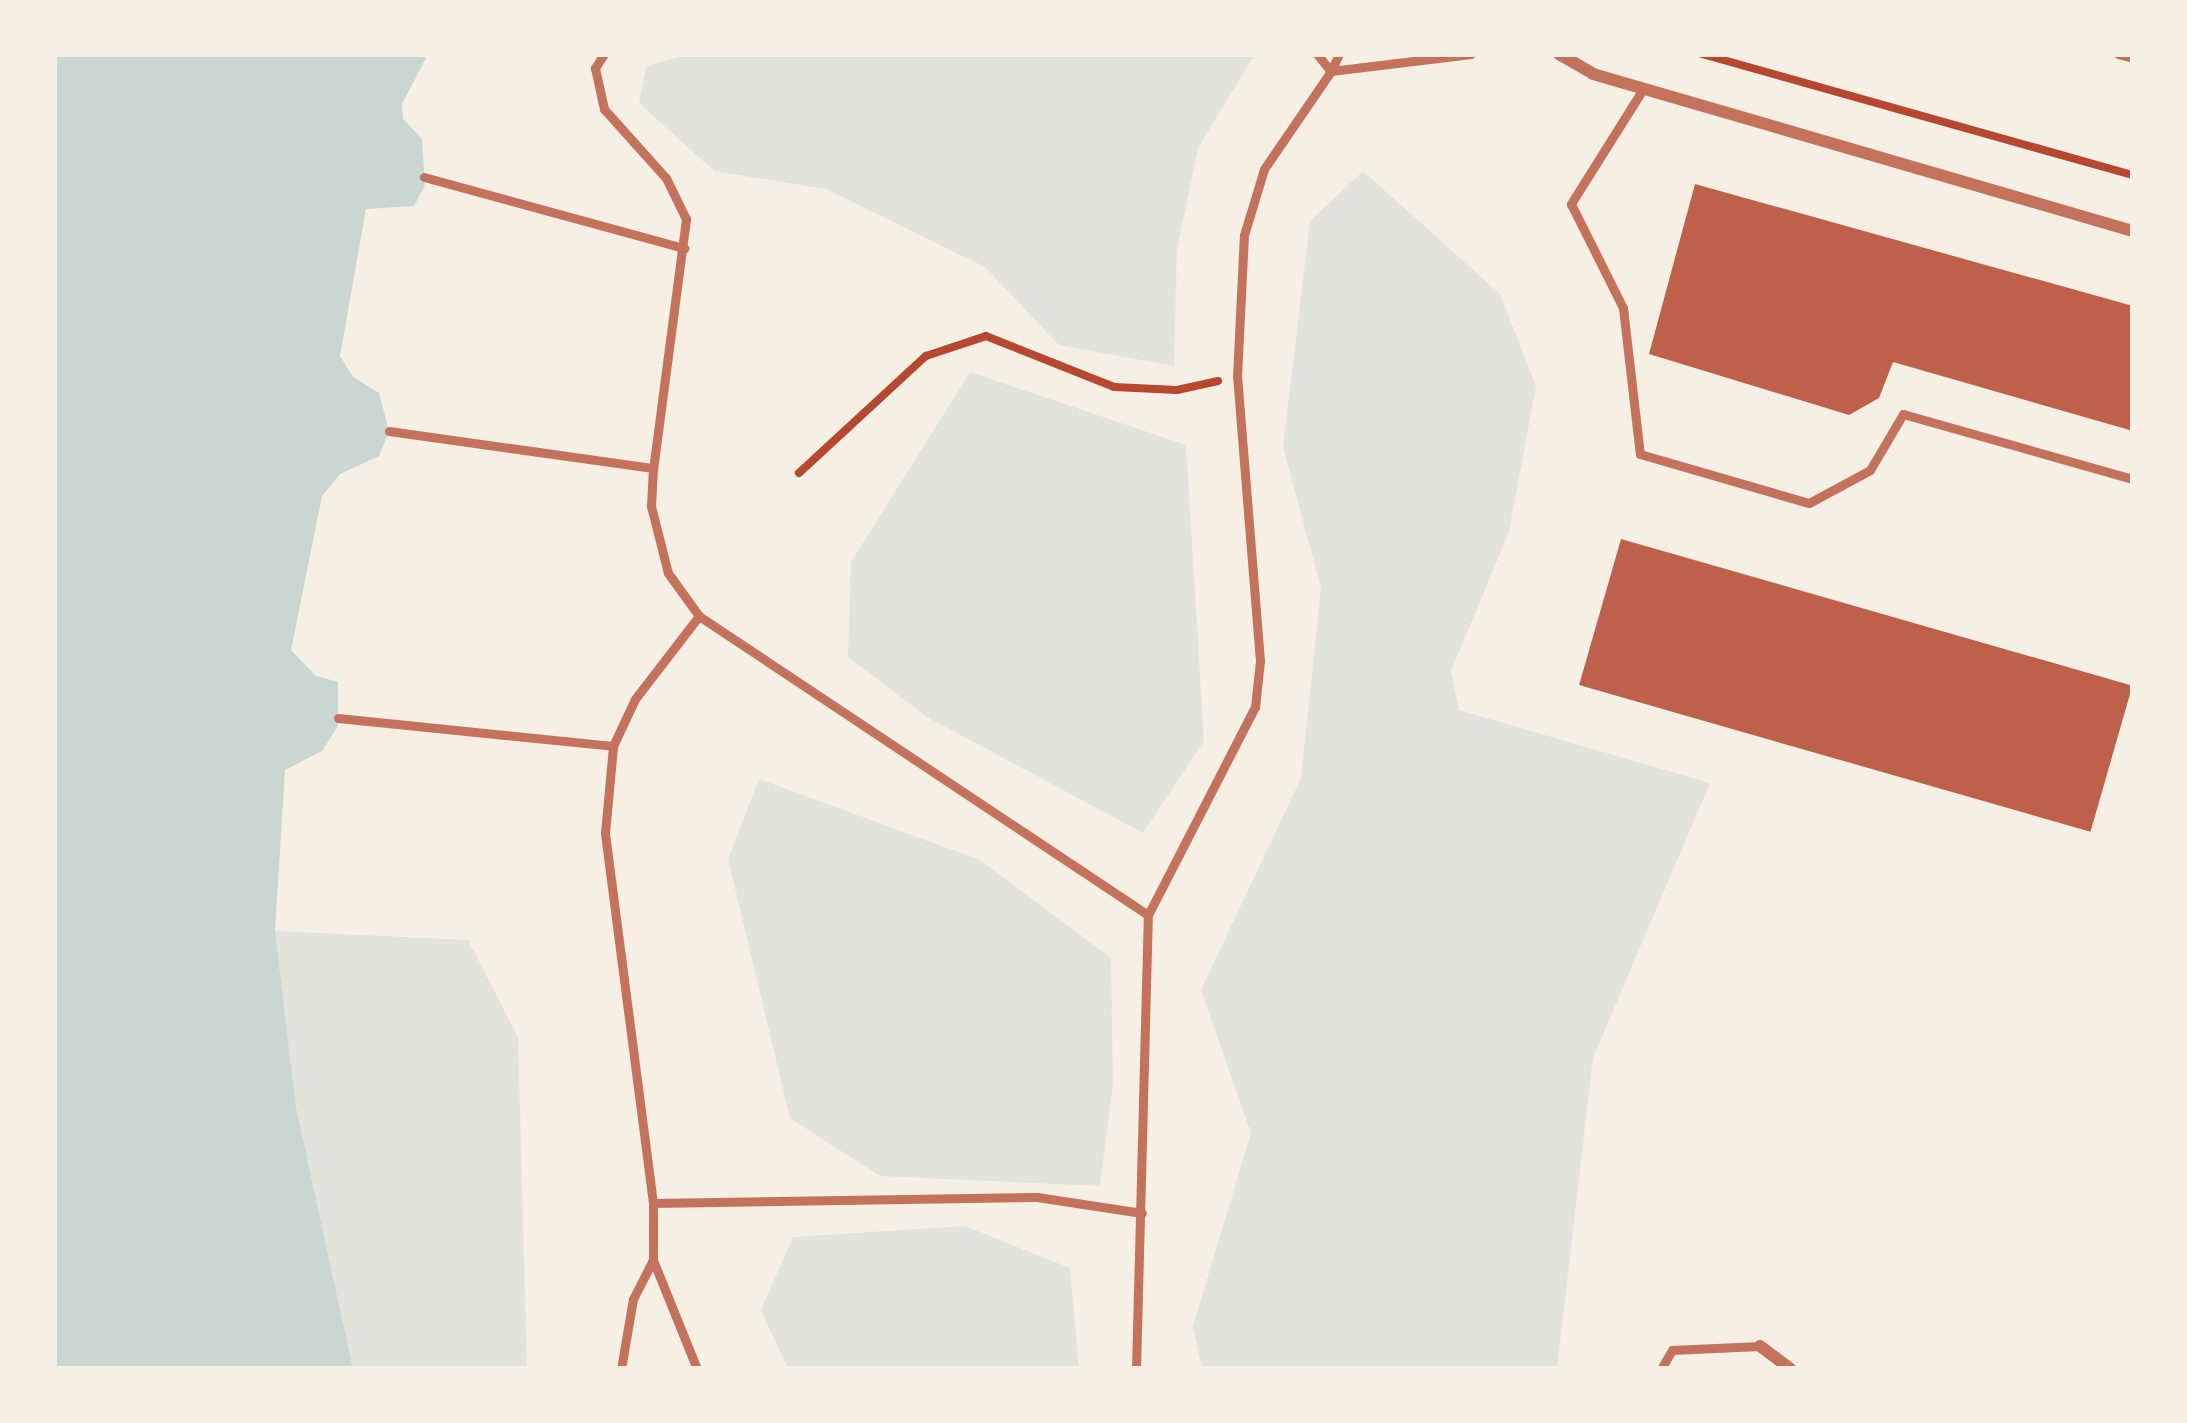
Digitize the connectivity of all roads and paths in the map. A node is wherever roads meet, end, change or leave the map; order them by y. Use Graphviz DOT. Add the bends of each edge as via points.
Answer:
graph roads {
  1 [pos="604,54"];
  2 [pos="1317,54"];
  3 [pos="1339,54"];
  4 [pos="1471,54"];
  5 [pos="1559,54"];
  6 [pos="1702,54"];
  7 [pos="2118,54"];
  8 [pos="2133,58"];
  9 [pos="1331,71"];
  10 [pos="1643,89"];
  11 [pos="2133,175"];
  12 [pos="424,177"];
  13 [pos="2133,231"];
  14 [pos="684,248"];
  15 [pos="1237,377"];
  16 [pos="389,431"];
  17 [pos="653,468"];
  18 [pos="799,473"];
  19 [pos="2133,479"];
  20 [pos="699,616"];
  21 [pos="338,718"];
  22 [pos="613,746"];
  23 [pos="1148,915"];
  24 [pos="653,1203"];
  25 [pos="1142,1213"];
  26 [pos="653,1260"];
  27 [pos="1760,1346"];
  28 [pos="621,1369"];
  29 [pos="697,1369"];
  30 [pos="1136,1369"];
  31 [pos="1661,1369"];
  32 [pos="1790,1369"];
  1 -- 14 [label="lane" via="596,88 604,110 666,178 686,219"];
  2 -- 9 [label="lane"];
  3 -- 9 [label="lane"];
  4 -- 9 [label="lane"];
  5 -- 10 [label="street"];
  6 -- 11 [label="path"];
  7 -- 8 [label="lane"];
  9 -- 15 [label="lane" via="1264,169 1244,235"];
  10 -- 13 [label="street"];
  10 -- 19 [label="lane" via="1571,205 1623,308 1640,454 1809,503 1870,470 1903,414"];
  12 -- 14 [label="lane"];
  14 -- 17 [label="lane"];
  15 -- 18 [label="path" via="1177,390 1114,387 986,336 926,356"];
  15 -- 23 [label="lane" via="1259,614 1255,706"];
  16 -- 17 [label="lane"];
  17 -- 20 [label="lane" via="651,506 668,573"];
  20 -- 22 [label="lane" via="635,699"];
  20 -- 23 [label="lane"];
  21 -- 22 [label="lane"];
  22 -- 24 [label="lane" via="605,833"];
  23 -- 25 [label="lane"];
  24 -- 25 [label="lane" via="1037,1197"];
  24 -- 26 [label="lane"];
  25 -- 30 [label="lane" via="1133,1283"];
  26 -- 28 [label="lane" via="633,1299"];
  26 -- 29 [label="lane"];
  27 -- 31 [label="lane" via="1672,1350"];
  27 -- 32 [label="street"];
}
